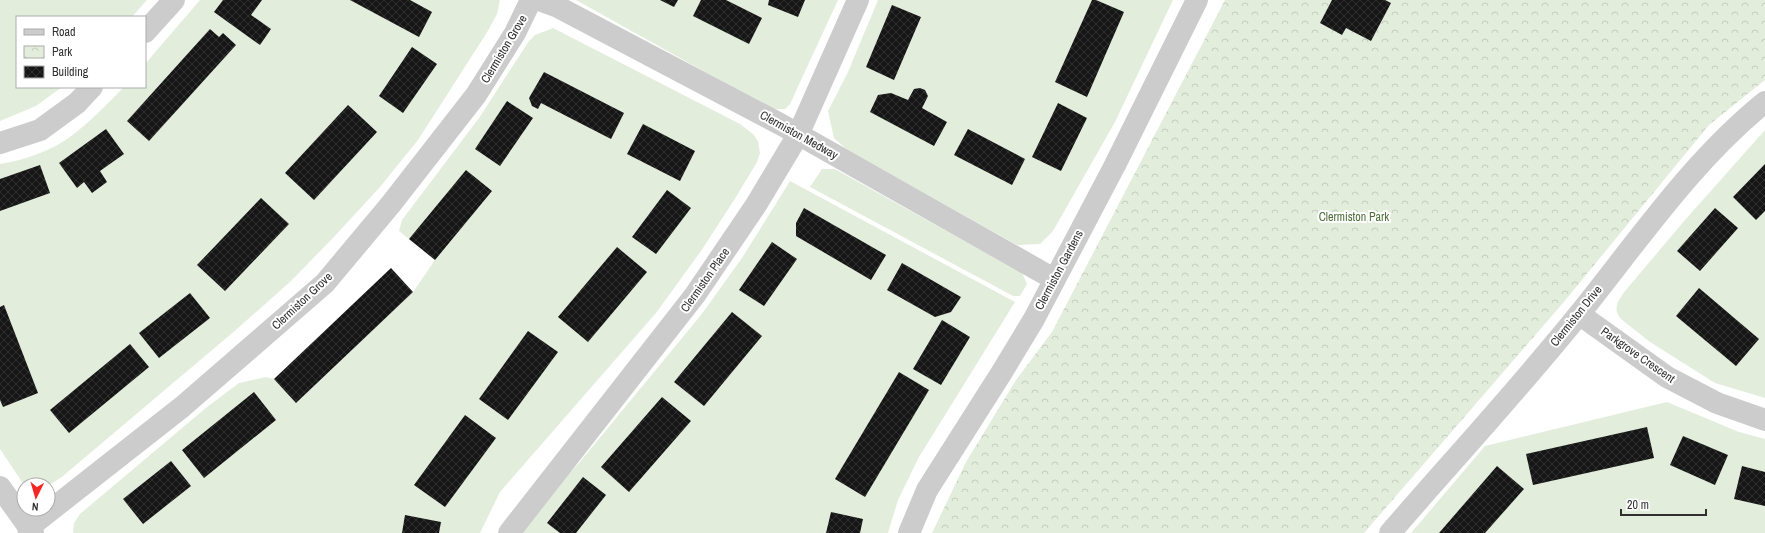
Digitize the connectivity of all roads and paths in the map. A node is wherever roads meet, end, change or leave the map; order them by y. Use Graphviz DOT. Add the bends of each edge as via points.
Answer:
graph roads {
  1 [pos="174,0"];
  2 [pos="531,0"];
  3 [pos="539,0"];
  4 [pos="858,0"];
  5 [pos="1196,0"];
  6 [pos="146,31"];
  7 [pos="91,88"];
  8 [pos="1765,102"];
  9 [pos="798,135"];
  10 [pos="0,143"];
  11 [pos="1054,279"];
  12 [pos="1580,314"];
  13 [pos="1765,420"];
  14 [pos="0,487"];
  15 [pos="31,531"];
  16 [pos="509,533"];
  17 [pos="909,533"];
  18 [pos="1390,533"];
  1 -- 6 [label="street"];
  2 -- 15 [label="street, Clermiston Grove" via="515,33 476,95 325,283 182,407"];
  3 -- 9 [label="street, Clermiston Medway" via="565,11"];
  4 -- 9 [label="street, Clermiston Place"];
  5 -- 11 [label="street, Clermiston Gardens" via="1115,165"];
  7 -- 10 [label="street" via="77,103 40,130"];
  8 -- 12 [label="street, Clermiston Drive" via="1721,140"];
  9 -- 11 [label="street, Clermiston Medway"];
  9 -- 16 [label="street, Clermiston Place" via="756,205 695,295"];
  11 -- 17 [label="street, Clermiston Gardens" via="1034,319 927,490"];
  12 -- 13 [label="street, Parkgrove Crescent" via="1668,377 1718,403"];
  12 -- 18 [label="street, Clermiston Drive"];
  14 -- 15 [label="street"];
}
